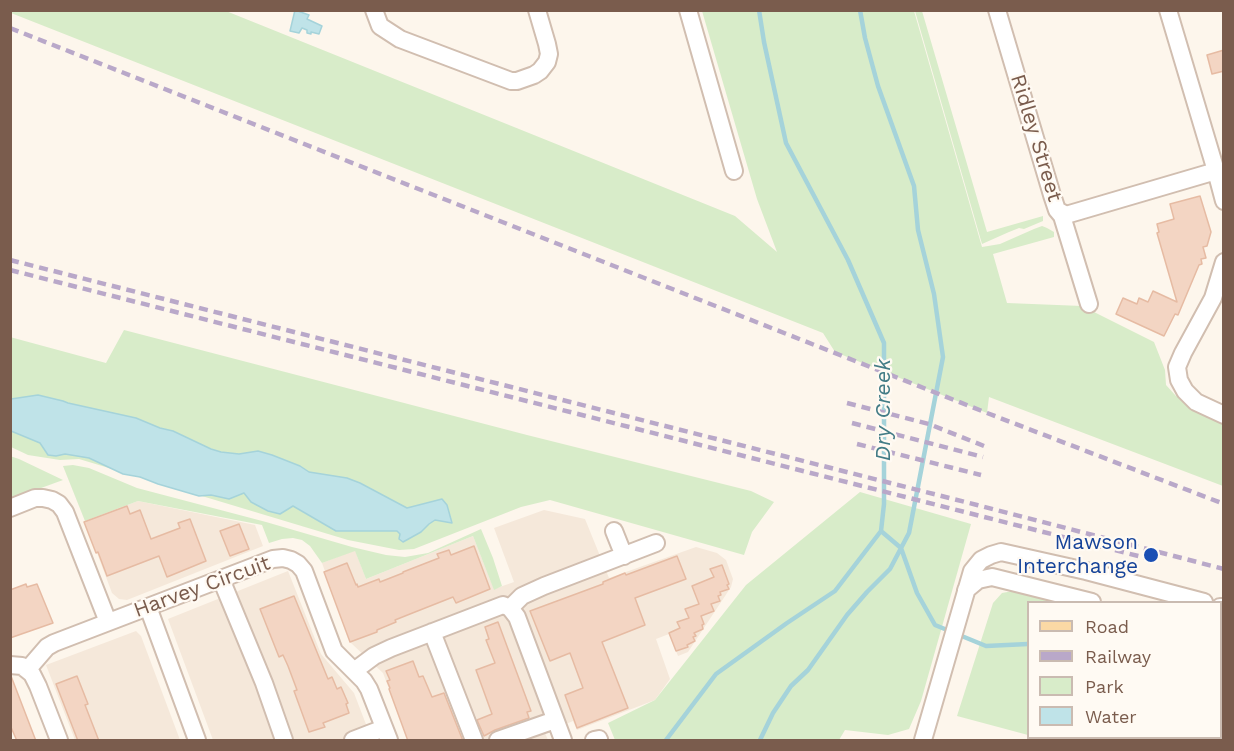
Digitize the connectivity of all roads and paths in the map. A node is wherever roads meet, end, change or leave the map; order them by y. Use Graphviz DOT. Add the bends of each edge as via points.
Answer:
graph roads {
  1 [pos="374,10"];
  2 [pos="537,10"];
  3 [pos="688,10"];
  4 [pos="997,10"];
  5 [pos="1168,10"];
  6 [pos="734,171"];
  7 [pos="1216,171"];
  8 [pos="1224,201"];
  9 [pos="1057,210"];
  10 [pos="1224,262"];
  11 [pos="1089,304"];
  12 [pos="1224,415"];
  13 [pos="10,508"];
  14 [pos="614,531"];
  15 [pos="656,543"];
  16 [pos="624,556"];
  17 [pos="221,579"];
  18 [pos="966,590"];
  19 [pos="1084,601"];
  20 [pos="1197,601"];
  21 [pos="148,607"];
  22 [pos="510,608"];
  23 [pos="108,622"];
  24 [pos="432,632"];
  25 [pos="10,665"];
  26 [pos="28,669"];
  27 [pos="354,671"];
  28 [pos="555,720"];
  29 [pos="387,735"];
  30 [pos="60,741"];
  31 [pos="197,741"];
  32 [pos="284,741"];
  33 [pos="353,741"];
  34 [pos="474,741"];
  35 [pos="498,741"];
  36 [pos="563,741"];
  37 [pos="923,741"];
  1 -- 2 [label="street" via="380,26 400,39 511,81 534,75 547,62 549,54"];
  3 -- 6 [label="street"];
  4 -- 9 [label="street, Ridley Street"];
  5 -- 7 [label="street"];
  7 -- 8 [label="street"];
  7 -- 9 [label="street, Ridley Street" via="1066,214"];
  9 -- 11 [label="street"];
  10 -- 12 [label="street" via="1213,298 1177,367 1185,391 1196,402"];
  13 -- 23 [label="street" via="35,498 59,504"];
  14 -- 16 [label="street"];
  15 -- 16 [label="street"];
  16 -- 22 [label="street" via="522,596"];
  17 -- 21 [label="street, Harvey Circuit"];
  17 -- 27 [label="street, Harvey Circuit" via="273,559 298,564 334,651"];
  17 -- 32 [label="street"];
  18 -- 19 [label="street" via="978,580 992,577"];
  18 -- 20 [label="street" via="972,571 981,560 1001,552"];
  18 -- 37 [label="street"];
  21 -- 23 [label="street, Harvey Circuit"];
  21 -- 31 [label="street"];
  22 -- 24 [label="street" via="503,605"];
  22 -- 28 [label="street" via="517,617"];
  23 -- 26 [label="street, Harvey Circuit" via="47,646"];
  24 -- 27 [label="street" via="374,656"];
  24 -- 34 [label="street"];
  25 -- 26 [label="street"];
  26 -- 30 [label="street"];
  27 -- 29 [label="street, Harvey Circuit" via="369,689"];
  28 -- 35 [label="street"];
  28 -- 36 [label="street"];
  29 -- 33 [label="street"];
}
